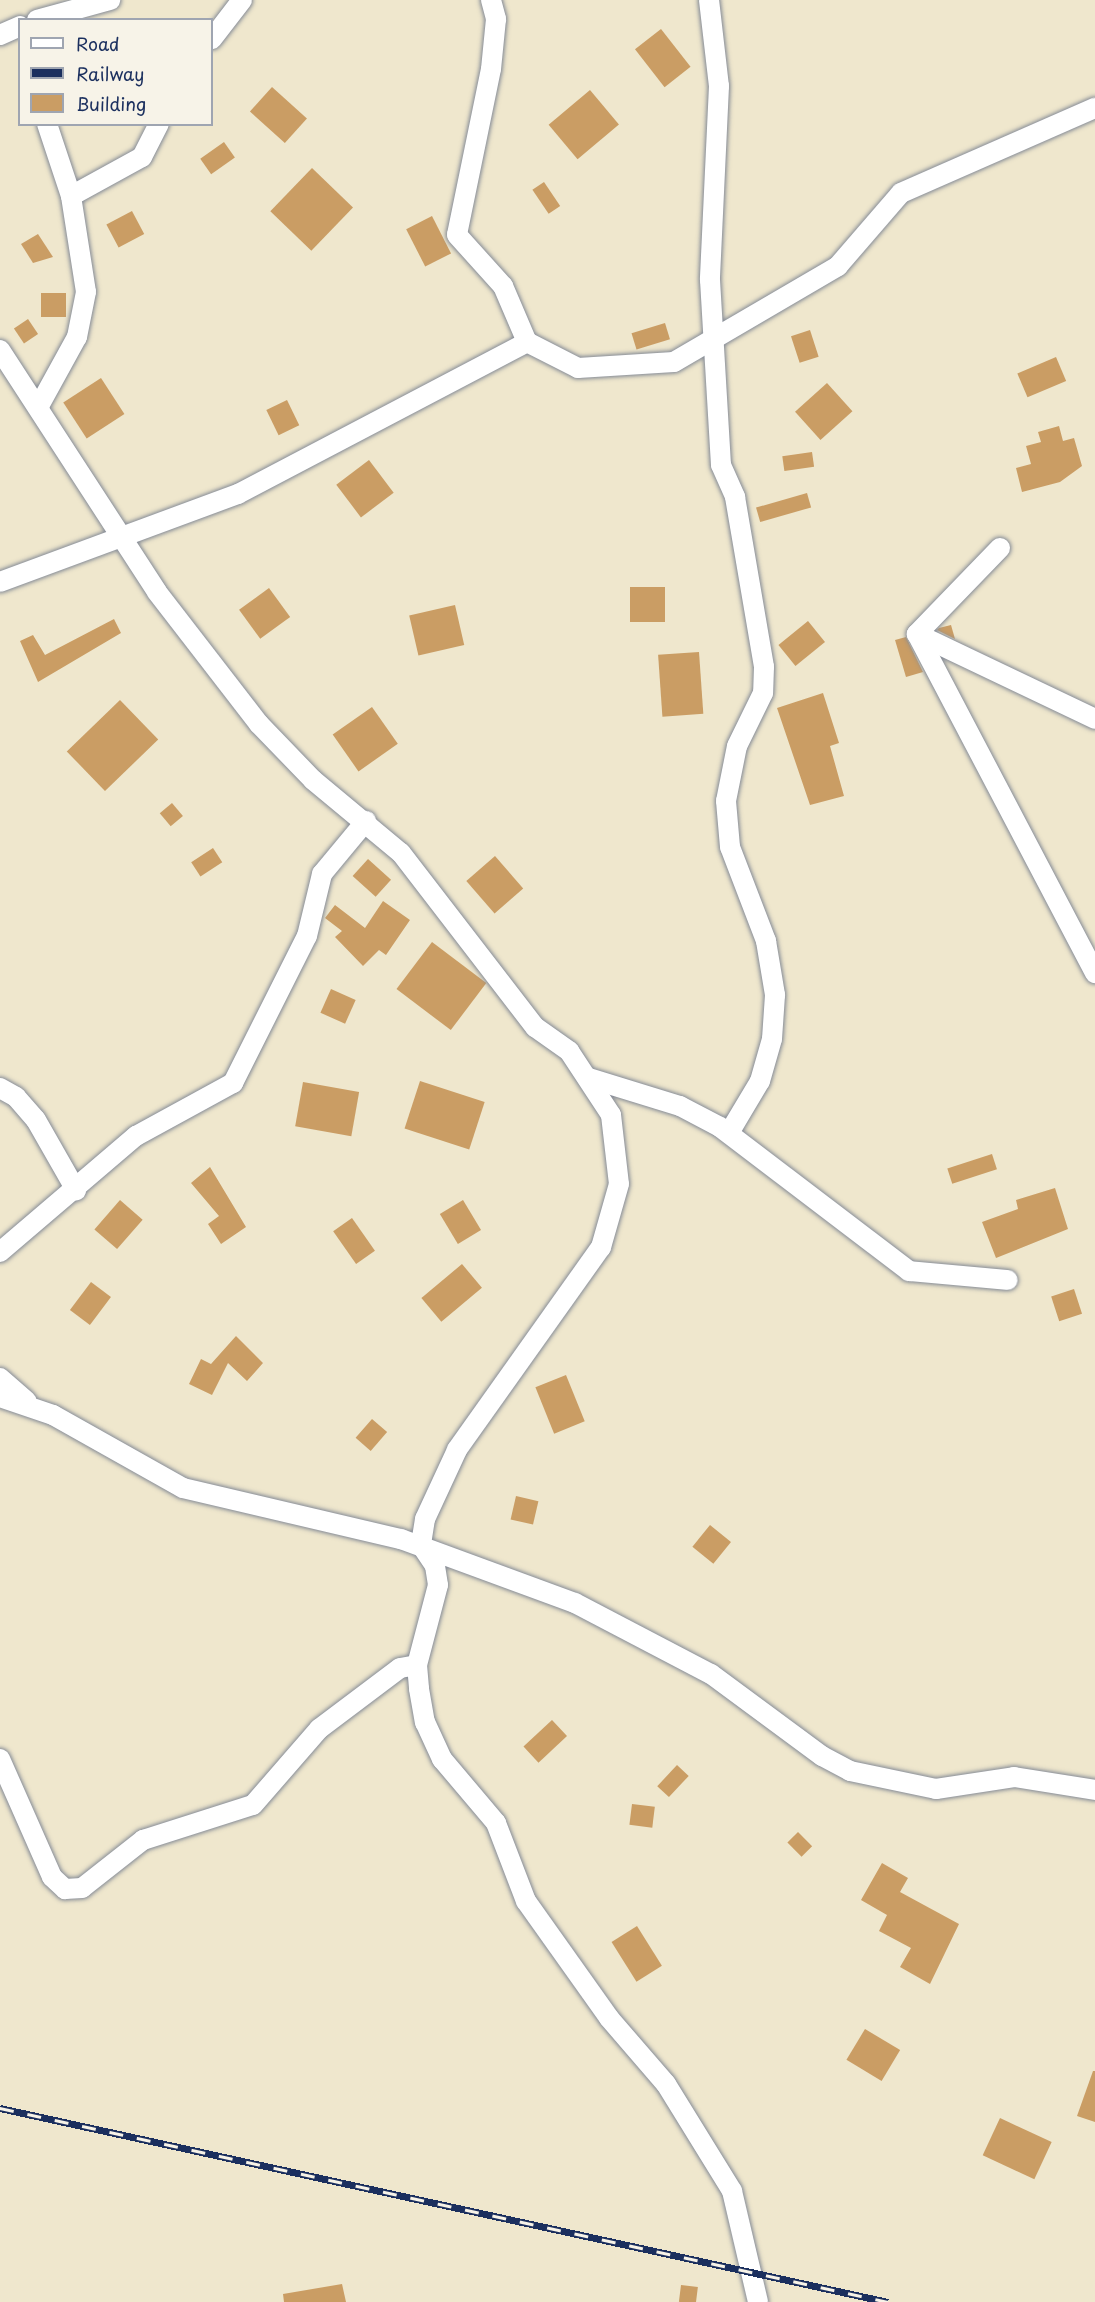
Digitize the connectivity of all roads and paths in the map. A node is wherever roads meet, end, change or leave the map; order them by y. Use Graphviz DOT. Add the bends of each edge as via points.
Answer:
graph roads {
  1 [pos="110,0"];
  2 [pos="242,0"];
  3 [pos="491,0"];
  4 [pos="710,0"];
  5 [pos="44,18"];
  6 [pos="213,38"];
  7 [pos="1095,108"];
  8 [pos="48,126"];
  9 [pos="158,126"];
  10 [pos="71,196"];
  11 [pos="528,342"];
  12 [pos="715,342"];
  13 [pos="0,350"];
  14 [pos="39,406"];
  15 [pos="120,536"];
  16 [pos="1000,548"];
  17 [pos="0,582"];
  18 [pos="917,634"];
  19 [pos="1095,719"];
  20 [pos="366,821"];
  21 [pos="1095,973"];
  22 [pos="589,1078"];
  23 [pos="0,1088"];
  24 [pos="729,1133"];
  25 [pos="76,1190"];
  26 [pos="0,1252"];
  27 [pos="1008,1280"];
  28 [pos="0,1378"];
  29 [pos="0,1397"];
  30 [pos="30,1405"];
  31 [pos="421,1545"];
  32 [pos="417,1665"];
  33 [pos="0,1759"];
  34 [pos="1095,1790"];
  35 [pos="758,2302"];
  1 -- 5 [label="street"];
  2 -- 6 [label="street"];
  3 -- 11 [label="street" via="496,19 491,69 457,236 503,286"];
  4 -- 12 [label="street" via="719,86 710,218"];
  7 -- 12 [label="street" via="901,193 838,266"];
  8 -- 10 [label="street"];
  9 -- 10 [label="street" via="142,157"];
  10 -- 14 [label="street" via="85,257 84,314"];
  11 -- 12 [label="street" via="578,368 674,362"];
  11 -- 15 [label="street" via="238,494"];
  12 -- 24 [label="street" via="721,465 735,497 764,667 763,693 732,763 726,801 730,847 765,941 775,995 772,1039 760,1081"];
  13 -- 14 [label="street"];
  14 -- 15 [label="street"];
  15 -- 17 [label="street"];
  15 -- 20 [label="street" via="157,592 260,724 313,780"];
  16 -- 18 [label="street"];
  18 -- 19 [label="street"];
  18 -- 21 [label="street"];
  20 -- 22 [label="street" via="401,853 535,1027 569,1051"];
  20 -- 25 [label="street" via="322,874 307,936 233,1083 136,1136"];
  22 -- 24 [label="street" via="680,1106"];
  22 -- 31 [label="street" via="611,1115 619,1153 619,1184 602,1247 453,1457 432,1497"];
  23 -- 25 [label="street" via="16,1097 36,1120"];
  24 -- 27 [label="street" via="909,1271"];
  25 -- 26 [label="street"];
  28 -- 30 [label="street"];
  29 -- 30 [label="street"];
  30 -- 31 [label="street" via="183,1488"];
  31 -- 32 [label="street" via="435,1566 438,1585"];
  31 -- 34 [label="street" via="575,1603 677,1654 850,1771 936,1789 1014,1777"];
  32 -- 33 [label="street" via="400,1668 319,1729 253,1805 143,1840 82,1888 65,1889 52,1877"];
  32 -- 35 [label="street" via="425,1722 442,1759 496,1823 526,1901 609,2018 666,2084 732,2191"];
}
